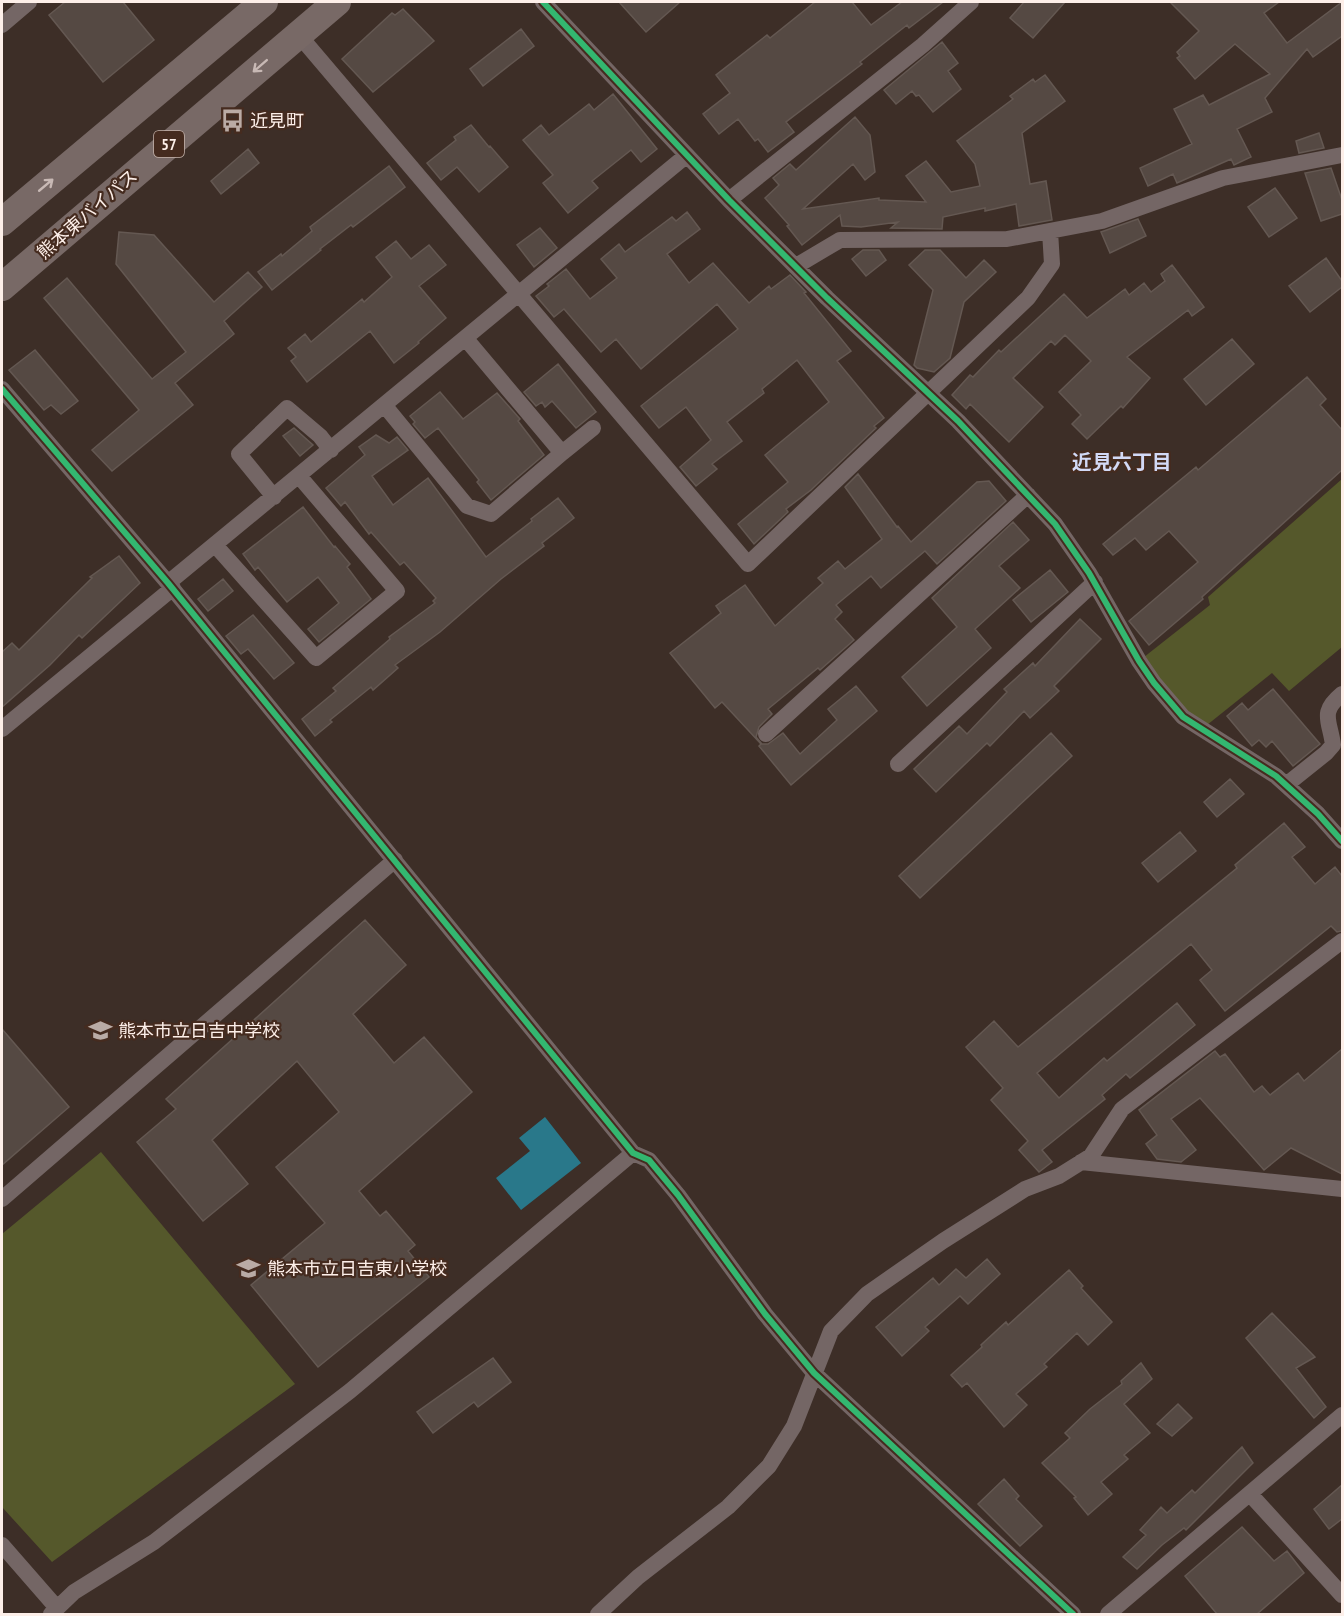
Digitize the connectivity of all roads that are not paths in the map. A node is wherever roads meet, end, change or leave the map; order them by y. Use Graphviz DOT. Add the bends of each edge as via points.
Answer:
graph roads {
  1 [pos="29,2"];
  2 [pos="264,2"];
  3 [pos="337,2"];
  4 [pos="543,2"];
  5 [pos="971,2"];
  6 [pos="2,25"];
  7 [pos="298,34"];
  8 [pos="687,155"];
  9 [pos="1342,155"];
  10 [pos="729,200"];
  11 [pos="2,222"];
  12 [pos="1050,231"];
  13 [pos="796,266"];
  14 [pos="2,287"];
  15 [pos="519,295"];
  16 [pos="466,339"];
  17 [pos="2,388"];
  18 [pos="929,394"];
  19 [pos="385,406"];
  20 [pos="593,428"];
  21 [pos="331,450"];
  22 [pos="562,453"];
  23 [pos="299,476"];
  24 [pos="1028,495"];
  25 [pos="274,496"];
  26 [pos="215,545"];
  27 [pos="1095,582"];
  28 [pos="171,586"];
  29 [pos="1342,694"];
  30 [pos="2,729"];
  31 [pos="766,734"];
  32 [pos="898,764"];
  33 [pos="1286,785"];
  34 [pos="1342,842"];
  35 [pos="395,860"];
  36 [pos="1342,941"];
  37 [pos="633,1153"];
  38 [pos="1081,1162"];
  39 [pos="1342,1188"];
  40 [pos="2,1199"];
  41 [pos="814,1373"];
  42 [pos="1342,1415"];
  43 [pos="1250,1494"];
  44 [pos="2,1545"];
  45 [pos="1342,1595"];
  46 [pos="54,1611"];
  47 [pos="598,1614"];
  48 [pos="1073,1614"];
  49 [pos="1108,1614"];
  1 -- 6 [label="street"];
  11 -- 2 [label="highway, one-way"];
  3 -- 7 [label="highway, 熊本東バイパス / 57"];
  4 -- 8 [label="street"];
  5 -- 10 [label="street"];
  7 -- 14 [label="highway, 熊本東バイパス / 57, one-way"];
  7 -- 15 [label="street"];
  8 -- 10 [label="street"];
  8 -- 15 [label="street"];
  9 -- 12 [label="street" via="1223,178 1102,221"];
  10 -- 13 [label="street"];
  12 -- 13 [label="street" via="1007,239 840,240"];
  12 -- 18 [label="street" via="1052,264 1028,298"];
  13 -- 18 [label="street"];
  15 -- 16 [label="street"];
  15 -- 18 [label="street" via="748,564"];
  16 -- 19 [label="street"];
  16 -- 22 [label="street"];
  17 -- 28 [label="street"];
  18 -- 24 [label="street"];
  19 -- 21 [label="street"];
  19 -- 22 [label="street" via="467,506 491,514"];
  20 -- 22 [label="street"];
  21 -- 23 [label="street"];
  21 -- 25 [label="street" via="287,408 239,454"];
  23 -- 25 [label="street"];
  23 -- 26 [label="street" via="397,591 325,651 316,658"];
  24 -- 27 [label="street" via="1055,524"];
  24 -- 31 [label="street"];
  25 -- 26 [label="street"];
  26 -- 28 [label="street"];
  27 -- 32 [label="street"];
  27 -- 33 [label="street" via="1139,661 1183,717"];
  28 -- 30 [label="street"];
  28 -- 35 [label="street"];
  29 -- 33 [label="street" via="1328,709 1326,719 1334,745"];
  33 -- 34 [label="street"];
  35 -- 37 [label="street"];
  35 -- 40 [label="street"];
  36 -- 38 [label="street" via="1122,1108 1091,1156"];
  37 -- 41 [label="street" via="649,1160 678,1195 765,1314"];
  37 -- 46 [label="street" via="335,1402 154,1542 74,1592"];
  38 -- 39 [label="street"];
  38 -- 41 [label="street" via="1059,1176 1025,1189 867,1294 831,1330"];
  41 -- 47 [label="street" via="794,1426 769,1466 728,1507 638,1577"];
  41 -- 48 [label="street"];
  42 -- 43 [label="street"];
  43 -- 45 [label="street"];
  43 -- 49 [label="street"];
  44 -- 46 [label="street"];
}
